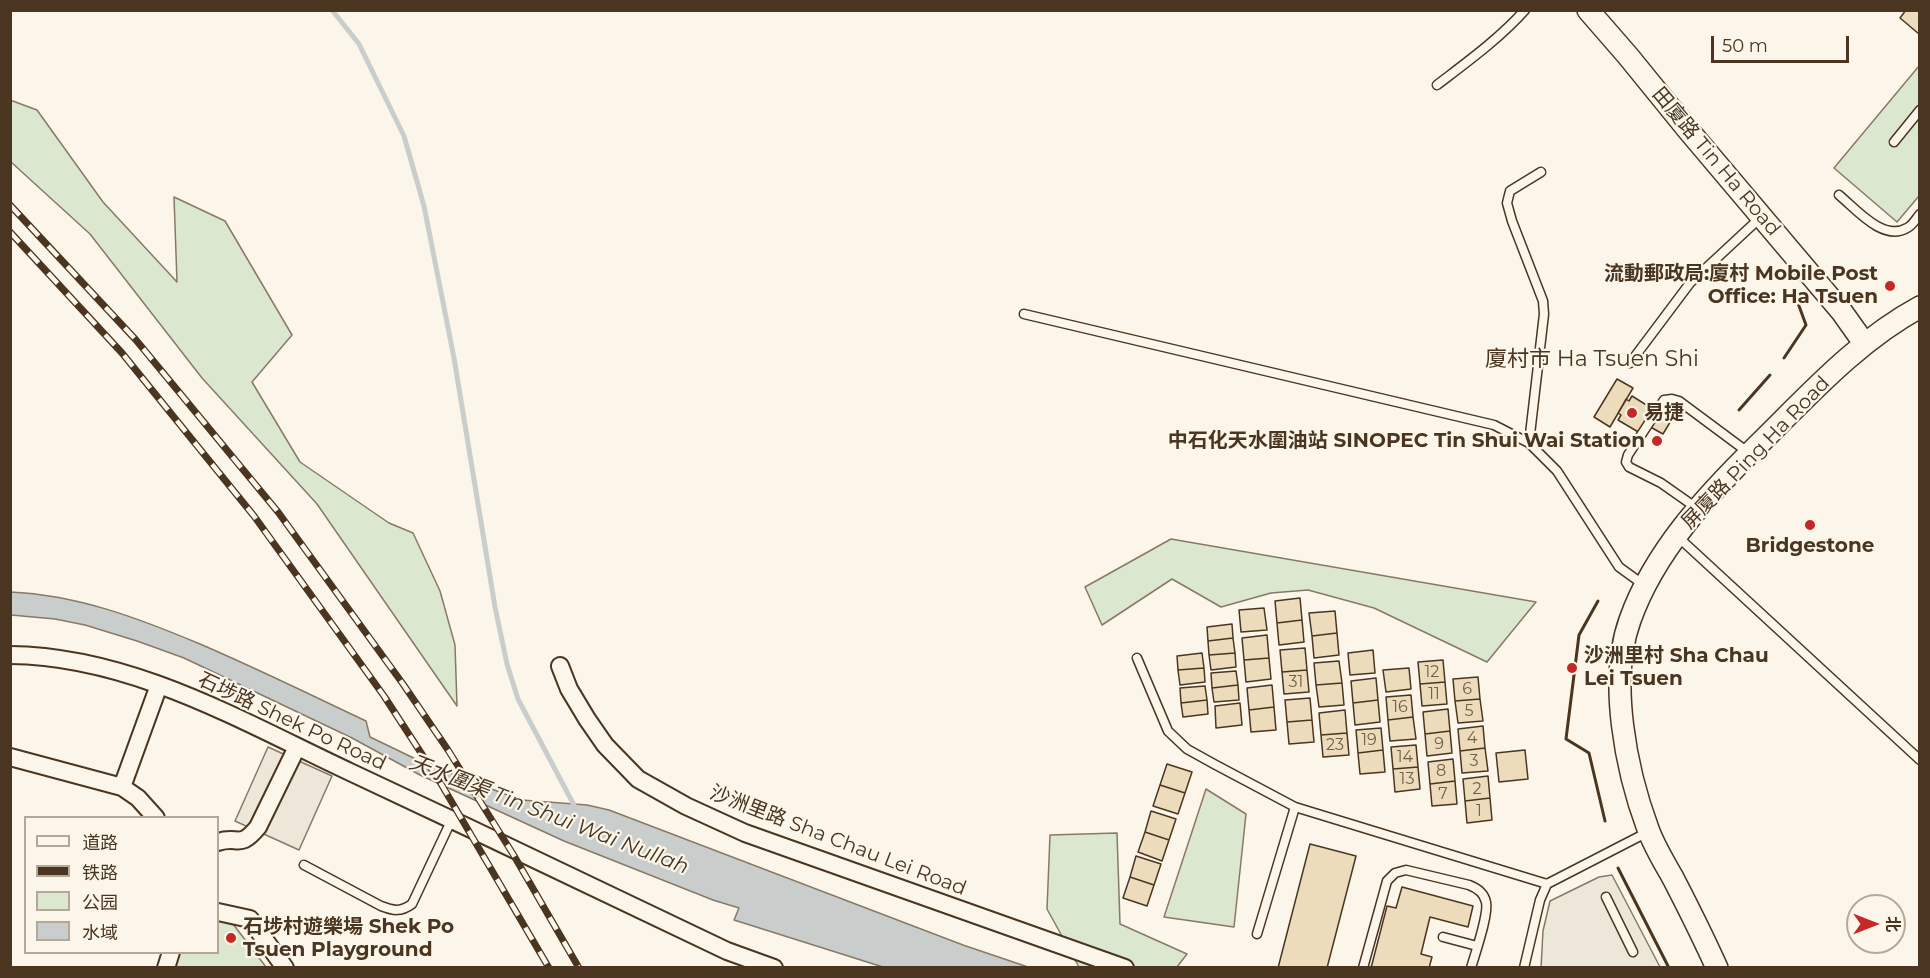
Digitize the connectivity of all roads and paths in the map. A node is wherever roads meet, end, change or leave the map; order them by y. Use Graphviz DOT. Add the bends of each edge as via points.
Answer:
graph roads {
  1 [pos="1525,10"];
  2 [pos="1587,10"];
  3 [pos="1437,84"];
  4 [pos="1920,110"];
  5 [pos="1894,142"];
  6 [pos="1541,172"];
  7 [pos="1839,195"];
  8 [pos="1920,214"];
  9 [pos="1761,217"];
  10 [pos="1920,307"];
  11 [pos="1024,314"];
  12 [pos="1864,344"];
  13 [pos="1630,363"];
  14 [pos="1529,443"];
  15 [pos="1750,454"];
  16 [pos="1699,510"];
  17 [pos="1677,536"];
  18 [pos="1644,585"];
  19 [pos="10,655"];
  20 [pos="1137,658"];
  21 [pos="560,666"];
  22 [pos="159,686"];
  23 [pos="297,747"];
  24 [pos="10,757"];
  25 [pos="1920,760"];
  26 [pos="122,787"];
  27 [pos="1295,807"];
  28 [pos="154,816"];
  29 [pos="452,819"];
  30 [pos="1649,832"];
  31 [pos="219,842"];
  32 [pos="304,865"];
  33 [pos="1547,884"];
  34 [pos="1606,897"];
  35 [pos="219,912"];
  36 [pos="1257,934"];
  37 [pos="1443,937"];
  38 [pos="1477,946"];
  39 [pos="1633,952"];
  40 [pos="285,968"];
  41 [pos="774,968"];
  42 [pos="1125,968"];
  43 [pos="1364,968"];
  44 [pos="1472,968"];
  45 [pos="1524,968"];
  46 [pos="1717,968"];
  1 -- 3 [label="lane"];
  2 -- 9 [label="street, 田廈路 Tin Ha Road"];
  4 -- 5 [label="lane"];
  6 -- 14 [label="lane" via="1510,191 1507,203 1543,301"];
  7 -- 8 [label="lane" via="1878,227 1895,232 1909,228"];
  9 -- 12 [label="street, 田廈路 Tin Ha Road" via="1842,312"];
  9 -- 13 [label="lane" via="1690,283"];
  10 -- 12 [label="street, 屏廈路 Ping Ha Road"];
  11 -- 14 [label="lane" via="1494,425"];
  12 -- 15 [label="street, 屏廈路 Ping Ha Road"];
  14 -- 18 [label="lane" via="1557,471 1618,567"];
  15 -- 16 [label="street, 屏廈路 Ping Ha Road"];
  15 -- 16 [label="lane" via="1679,401 1664,400 1626,462"];
  16 -- 17 [label="street, 屏廈路 Ping Ha Road"];
  17 -- 18 [label="street, 屏廈路 Ping Ha Road"];
  17 -- 25 [label="lane"];
  18 -- 30 [label="street, 屏廈路 Ping Ha Road" via="1629,621 1621,658 1621,692 1628,765"];
  19 -- 22 [label="street, 石埗路 Shek Po Road" via="100,665"];
  20 -- 27 [label="lane" via="1168,731 1187,749"];
  21 -- 42 [label="street, 沙洲里路 Sha Chau Lei Road" via="569,689 605,746 638,779 686,806 745,833"];
  22 -- 23 [label="street, 石埗路 Shek Po Road"];
  22 -- 26 [label="street"];
  23 -- 29 [label="street, 石埗路 Shek Po Road"];
  23 -- 31 [label="street" via="254,832 238,842"];
  24 -- 26 [label="street"];
  26 -- 28 [label="street"];
  27 -- 33 [label="lane"];
  27 -- 36 [label="lane"];
  29 -- 32 [label="lane" via="412,904 402,910 381,906"];
  29 -- 41 [label="street, 石埗路 Shek Po Road" via="727,951"];
  30 -- 33 [label="lane"];
  30 -- 46 [label="street, 屏廈路 Ping Ha Road"];
  33 -- 45 [label="lane"];
  34 -- 39 [label="lane"];
  35 -- 40 [label="street" via="250,919"];
  37 -- 38 [label="lane"];
  38 -- 43 [label="lane" via="1486,907 1480,891 1412,870 1400,870 1390,876 1384,887"];
  38 -- 44 [label="lane"];
}
